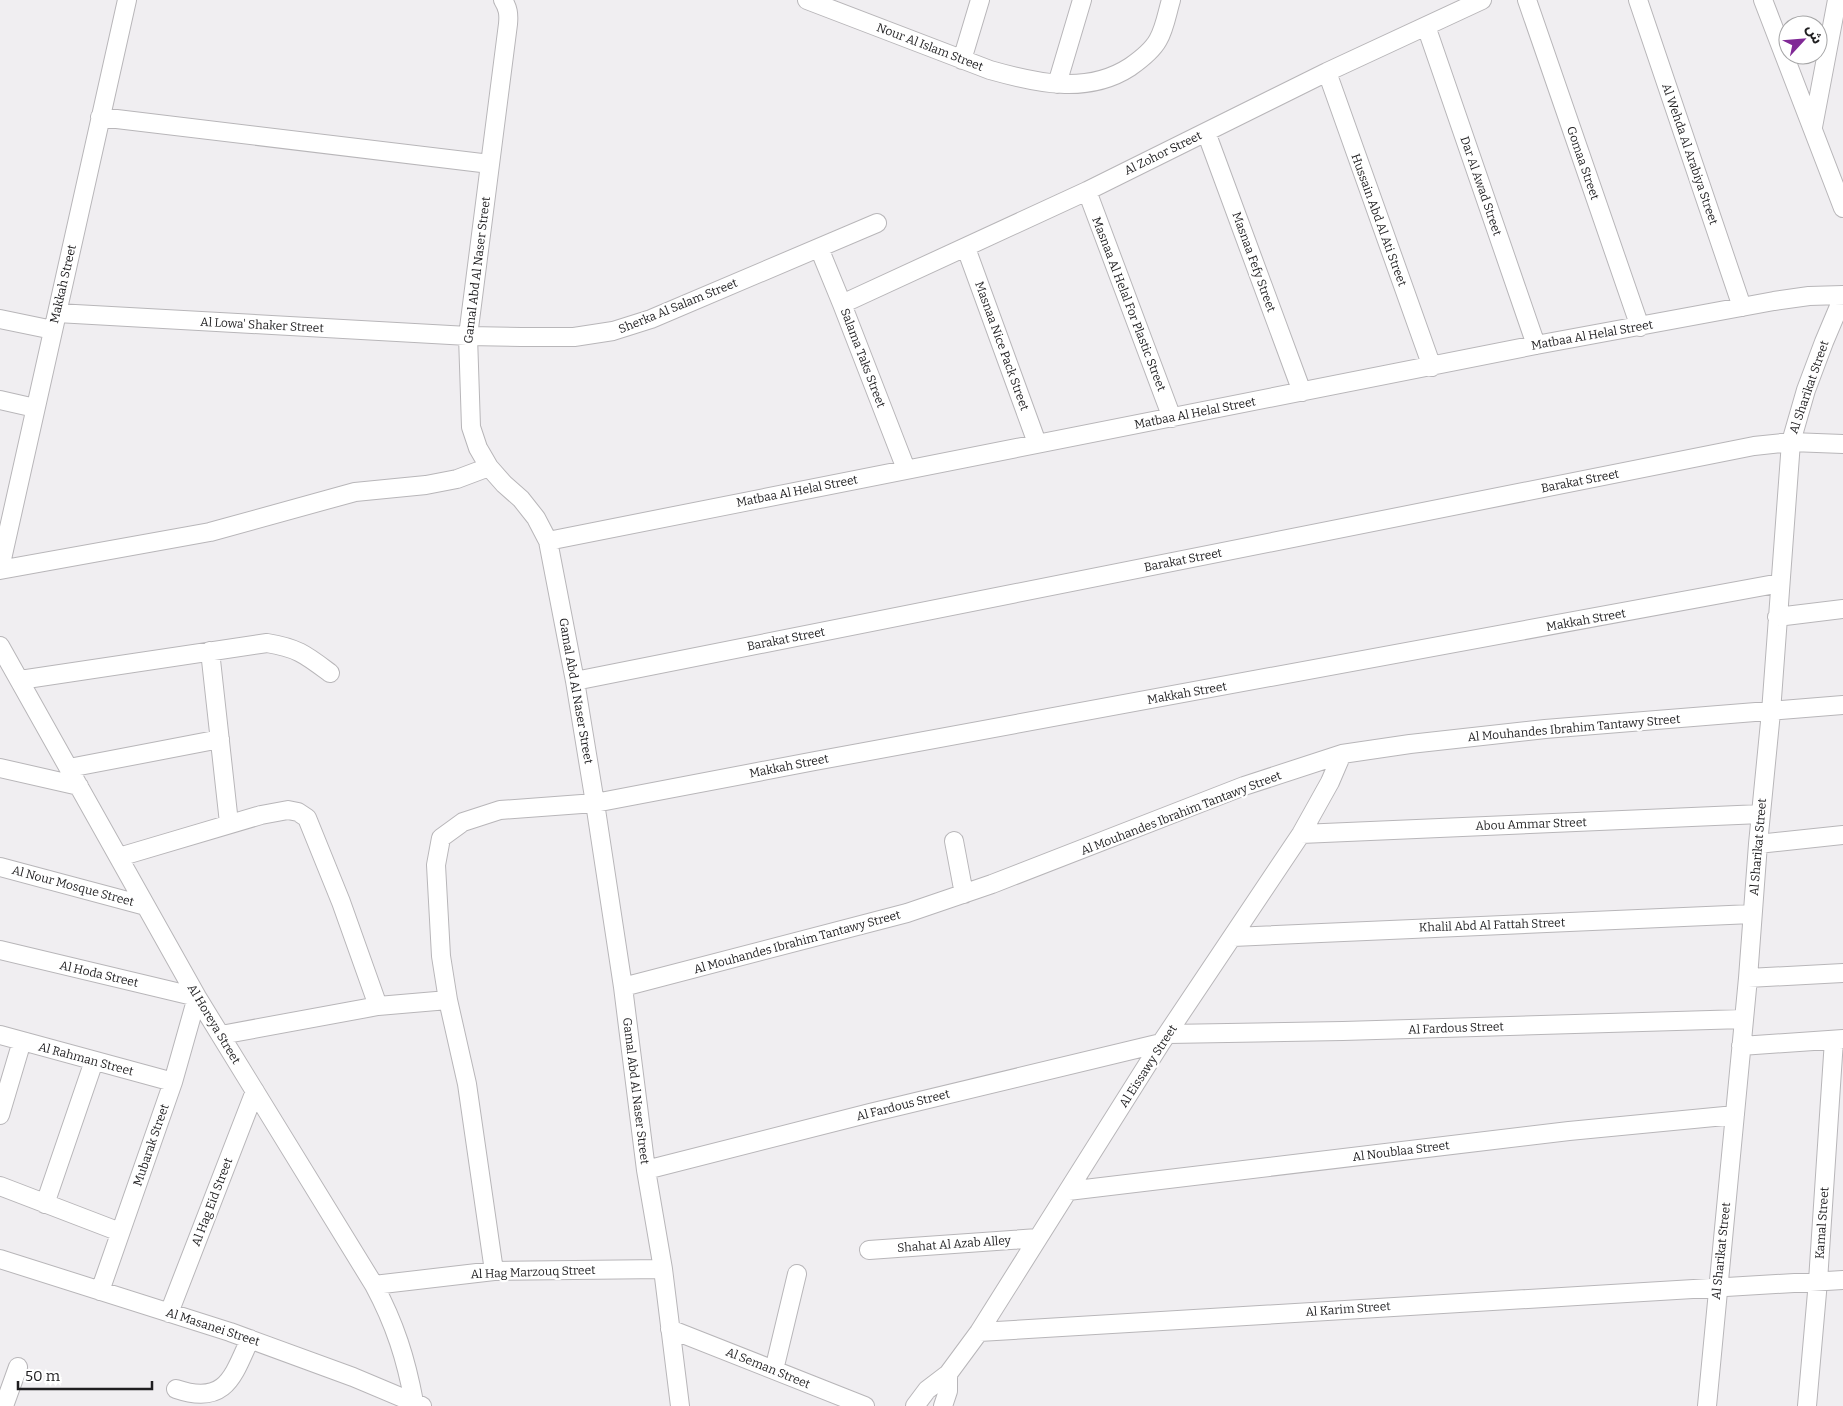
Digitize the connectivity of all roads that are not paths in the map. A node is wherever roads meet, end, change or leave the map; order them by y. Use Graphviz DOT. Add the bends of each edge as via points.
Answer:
graph roads {
  1 [pos="127,0"];
  2 [pos="503,0"];
  3 [pos="807,0"];
  4 [pos="980,0"];
  5 [pos="1082,0"];
  6 [pos="1171,0"];
  7 [pos="1482,0"];
  8 [pos="1527,0"];
  9 [pos="1638,0"];
  10 [pos="1763,0"];
  11 [pos="1837,0"];
  12 [pos="1426,26"];
  13 [pos="962,60"];
  14 [pos="1327,72"];
  15 [pos="1057,84"];
  16 [pos="100,117"];
  17 [pos="1813,128"];
  18 [pos="1206,132"];
  19 [pos="490,164"];
  20 [pos="1087,191"];
  21 [pos="1843,208"];
  22 [pos="877,223"];
  23 [pos="819,248"];
  24 [pos="966,248"];
  25 [pos="1843,296"];
  26 [pos="842,304"];
  27 [pos="1742,307"];
  28 [pos="0,319"];
  29 [pos="55,322"];
  30 [pos="1640,327"];
  31 [pos="468,336"];
  32 [pos="1536,345"];
  33 [pos="1432,367"];
  34 [pos="1302,392"];
  35 [pos="0,400"];
  36 [pos="36,408"];
  37 [pos="1172,418"];
  38 [pos="1790,442"];
  39 [pos="1037,444"];
  40 [pos="1843,444"];
  41 [pos="489,467"];
  42 [pos="906,469"];
  43 [pos="7,499"];
  44 [pos="548,541"];
  45 [pos="0,569"];
  46 [pos="1780,583"];
  47 [pos="1843,609"];
  48 [pos="1777,617"];
  49 [pos="0,646"];
  50 [pos="210,651"];
  51 [pos="330,673"];
  52 [pos="20,680"];
  53 [pos="575,681"];
  54 [pos="1843,705"];
  55 [pos="1771,712"];
  56 [pos="220,739"];
  57 [pos="1342,754"];
  58 [pos="0,768"];
  59 [pos="69,768"];
  60 [pos="79,786"];
  61 [pos="595,803"];
  62 [pos="1761,814"];
  63 [pos="229,823"];
  64 [pos="1301,834"];
  65 [pos="1843,835"];
  66 [pos="954,841"];
  67 [pos="1758,844"];
  68 [pos="119,857"];
  69 [pos="0,867"];
  70 [pos="964,894"];
  71 [pos="146,906"];
  72 [pos="1752,914"];
  73 [pos="1233,937"];
  74 [pos="0,950"];
  75 [pos="1843,973"];
  76 [pos="1748,978"];
  77 [pos="623,987"];
  78 [pos="197,997"];
  79 [pos="448,1000"];
  80 [pos="378,1006"];
  81 [pos="1744,1019"];
  82 [pos="0,1035"];
  83 [pos="221,1035"];
  84 [pos="1165,1038"];
  85 [pos="1839,1039"];
  86 [pos="22,1041"];
  87 [pos="1741,1046"];
  88 [pos="94,1061"];
  89 [pos="173,1082"];
  90 [pos="255,1091"];
  91 [pos="0,1115"];
  92 [pos="1735,1115"];
  93 [pos="646,1170"];
  94 [pos="0,1186"];
  95 [pos="1068,1192"];
  96 [pos="45,1204"];
  97 [pos="120,1232"];
  98 [pos="1038,1238"];
  99 [pos="869,1250"];
  100 [pos="0,1259"];
  101 [pos="663,1269"];
  102 [pos="494,1271"];
  103 [pos="796,1274"];
  104 [pos="1843,1280"];
  105 [pos="1818,1281"];
  106 [pos="374,1285"];
  107 [pos="1718,1286"];
  108 [pos="100,1291"];
  109 [pos="169,1312"];
  110 [pos="670,1329"];
  111 [pos="979,1332"];
  112 [pos="250,1339"];
  113 [pos="18,1367"];
  114 [pos="774,1370"];
  115 [pos="948,1374"];
  116 [pos="176,1389"];
  117 [pos="416,1405"];
  118 [pos="4,1406"];
  119 [pos="680,1406"];
  120 [pos="865,1406"];
  121 [pos="914,1406"];
  122 [pos="943,1406"];
  123 [pos="1707,1406"];
  124 [pos="1807,1406"];
  1 -- 16 [label="street, Makkah Street"];
  2 -- 19 [label="street, Gamal Abd Al Naser Street" via="509,15"];
  3 -- 13 [label="street, Nour Al Islam Street"];
  4 -- 13 [label="street"];
  5 -- 15 [label="street"];
  6 -- 15 [label="street, Nour Al Islam Street" via="1158,41 1140,60 1118,74 1094,83"];
  7 -- 12 [label="street, Al Zohor Street"];
  8 -- 30 [label="street, Gomaa Street"];
  9 -- 27 [label="street, Al Wehda Al Arabiya Street"];
  10 -- 17 [label="street"];
  11 -- 17 [label="street"];
  12 -- 14 [label="street, Al Zohor Street"];
  12 -- 32 [label="street, Dar Al Awad Street"];
  13 -- 15 [label="street, Nour Al Islam Street" via="1016,77"];
  14 -- 18 [label="street, Al Zohor Street"];
  14 -- 33 [label="street, Hussain Abd Al Ati Street"];
  16 -- 19 [label="street"];
  16 -- 29 [label="street, Makkah Street"];
  17 -- 21 [label="street"];
  18 -- 20 [label="street, Al Zohor Street"];
  18 -- 34 [label="street, Masnaa Fefy Street"];
  19 -- 31 [label="street, Gamal Abd Al Naser Street"];
  20 -- 24 [label="street, Al Zohor Street"];
  20 -- 37 [label="street, Masnaa Al Helal For Plastic Street"];
  22 -- 23 [label="street, Sherka Al Salam Street"];
  23 -- 26 [label="street, Salama Taks Street"];
  23 -- 31 [label="street, Sherka Al Salam Street" via="613,331 574,337"];
  24 -- 26 [label="street, Al Zohor Street"];
  24 -- 39 [label="street, Masnaa Nice Pack Street"];
  25 -- 27 [label="street, Matbaa Al Helal Street" via="1809,296"];
  25 -- 38 [label="street, Al Sharikat Street" via="1806,390"];
  26 -- 42 [label="street, Salama Taks Street"];
  27 -- 30 [label="street, Matbaa Al Helal Street"];
  28 -- 29 [label="street, Al Lowa' Shaker Street"];
  29 -- 31 [label="street, Al Lowa' Shaker Street"];
  29 -- 36 [label="street, Makkah Street"];
  30 -- 32 [label="street, Matbaa Al Helal Street"];
  31 -- 41 [label="street, Gamal Abd Al Naser Street" via="471,426"];
  32 -- 33 [label="street, Matbaa Al Helal Street"];
  33 -- 34 [label="street, Matbaa Al Helal Street"];
  34 -- 37 [label="street, Matbaa Al Helal Street"];
  35 -- 36 [label="street"];
  36 -- 43 [label="street, Makkah Street"];
  37 -- 39 [label="street, Matbaa Al Helal Street"];
  38 -- 40 [label="street, Barakat Street"];
  38 -- 46 [label="street, Al Sharikat Street"];
  38 -- 53 [label="street, Barakat Street" via="1754,446"];
  39 -- 42 [label="street, Matbaa Al Helal Street"];
  41 -- 44 [label="street, Gamal Abd Al Naser Street" via="522,499"];
  41 -- 45 [label="street" via="457,479 426,485 355,492 210,532"];
  42 -- 44 [label="street, Matbaa Al Helal Street"];
  43 -- 45 [label="street, Makkah Street"];
  44 -- 53 [label="street, Gamal Abd Al Naser Street"];
  46 -- 48 [label="street, Al Sharikat Street"];
  46 -- 61 [label="street, Makkah Street"];
  47 -- 48 [label="street"];
  48 -- 55 [label="street, Al Sharikat Street"];
  49 -- 52 [label="street, Al Horeya Street"];
  50 -- 51 [label="street" via="267,642 306,654"];
  50 -- 52 [label="street"];
  50 -- 56 [label="street"];
  52 -- 59 [label="street, Al Horeya Street"];
  53 -- 61 [label="street, Gamal Abd Al Naser Street"];
  54 -- 55 [label="street, Al Mouhandes Ibrahim Tantawy Street"];
  55 -- 57 [label="street, Al Mouhandes Ibrahim Tantawy Street" via="1545,729"];
  55 -- 62 [label="street, Al Sharikat Street"];
  56 -- 59 [label="street"];
  56 -- 63 [label="street"];
  57 -- 64 [label="street, Al Eissawy Street"];
  57 -- 70 [label="street, Al Mouhandes Ibrahim Tantawy Street" via="1244,786"];
  58 -- 60 [label="street"];
  59 -- 60 [label="street, Al Horeya Street"];
  60 -- 68 [label="street, Al Horeya Street"];
  61 -- 77 [label="street, Gamal Abd Al Naser Street"];
  61 -- 79 [label="street, Makkah Street" via="500,810 463,822 441,838 436,865 441,956"];
  62 -- 64 [label="street, Abou Ammar Street"];
  62 -- 67 [label="street, Al Sharikat Street"];
  63 -- 68 [label="street"];
  63 -- 80 [label="street" via="288,810 307,818"];
  64 -- 73 [label="street, Al Eissawy Street"];
  65 -- 67 [label="street"];
  66 -- 70 [label="street"];
  67 -- 72 [label="street, Al Sharikat Street"];
  68 -- 71 [label="street, Al Horeya Street"];
  69 -- 71 [label="street, Al Nour Mosque Street"];
  70 -- 77 [label="street, Al Mouhandes Ibrahim Tantawy Street" via="906,913"];
  71 -- 78 [label="street, Al Horeya Street"];
  72 -- 73 [label="street, Khalil Abd Al Fattah Street"];
  72 -- 76 [label="street, Al Sharikat Street"];
  73 -- 84 [label="street, Al Eissawy Street"];
  74 -- 78 [label="street, Al Hoda Street"];
  75 -- 76 [label="street"];
  76 -- 81 [label="street, Al Sharikat Street"];
  77 -- 93 [label="street, Gamal Abd Al Naser Street"];
  78 -- 83 [label="street, Al Horeya Street"];
  78 -- 89 [label="street, Mubarak Street"];
  79 -- 80 [label="street"];
  79 -- 102 [label="street, Makkah Street" via="467,1084"];
  80 -- 83 [label="street"];
  81 -- 84 [label="street, Al Fardous Street"];
  81 -- 87 [label="street, Al Sharikat Street"];
  82 -- 86 [label="street, Al Rahman Street"];
  83 -- 90 [label="street, Al Horeya Street"];
  84 -- 93 [label="street, Al Fardous Street"];
  84 -- 95 [label="street, Al Eissawy Street"];
  85 -- 87 [label="street"];
  85 -- 105 [label="street, Kamal Street"];
  86 -- 88 [label="street, Al Rahman Street"];
  86 -- 91 [label="street"];
  87 -- 92 [label="street, Al Sharikat Street"];
  88 -- 89 [label="street, Al Rahman Street"];
  88 -- 96 [label="street"];
  89 -- 97 [label="street, Mubarak Street"];
  90 -- 106 [label="street, Al Horeya Street"];
  90 -- 109 [label="street, Al Hag Eid Street"];
  92 -- 95 [label="street, Al Noublaa Street" via="1569,1131"];
  92 -- 107 [label="street, Al Sharikat Street"];
  93 -- 101 [label="street, Gamal Abd Al Naser Street"];
  94 -- 96 [label="street"];
  95 -- 98 [label="street, Al Eissawy Street"];
  96 -- 97 [label="street"];
  97 -- 108 [label="street, Mubarak Street"];
  98 -- 99 [label="street, Shahat Al Azab Alley"];
  98 -- 111 [label="street, Al Eissawy Street"];
  100 -- 108 [label="street, Al Masanei Street"];
  101 -- 102 [label="street, Al Hag Marzouq Street"];
  101 -- 110 [label="street, Gamal Abd Al Naser Street"];
  102 -- 106 [label="street, Al Hag Marzouq Street"];
  103 -- 114 [label="street"];
  104 -- 105 [label="street, Al Karim Street"];
  105 -- 107 [label="street, Al Karim Street"];
  105 -- 124 [label="street, Kamal Street"];
  106 -- 117 [label="street, Al Horeya Street" via="400,1341"];
  107 -- 111 [label="street, Al Karim Street"];
  107 -- 123 [label="street, Al Sharikat Street"];
  108 -- 109 [label="street, Al Masanei Street"];
  109 -- 112 [label="street, Al Masanei Street"];
  110 -- 114 [label="street, Al Seman Street"];
  110 -- 119 [label="street, Gamal Abd Al Naser Street"];
  111 -- 115 [label="street, Al Eissawy Street"];
  112 -- 116 [label="street" via="225,1392 216,1400 201,1401"];
  112 -- 117 [label="street, Al Masanei Street" via="353,1377"];
  113 -- 118 [label="street"];
  114 -- 120 [label="street, Al Seman Street"];
  115 -- 121 [label="street, Al Eissawy Street" via="927,1390"];
  115 -- 122 [label="street" via="948,1391"];
}
